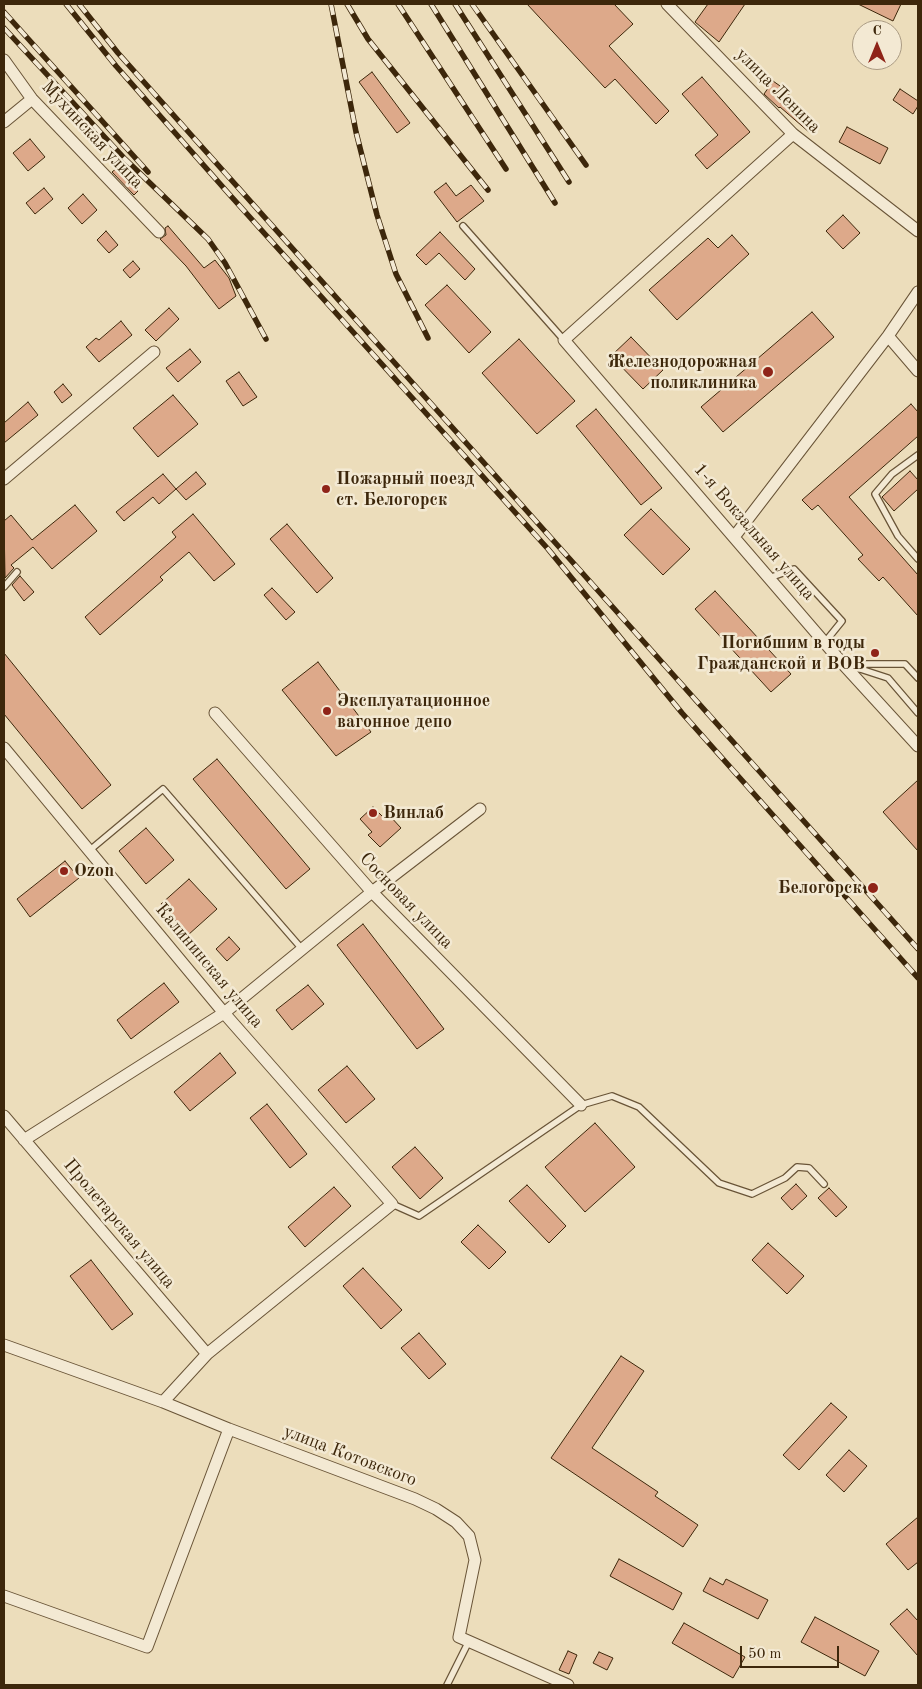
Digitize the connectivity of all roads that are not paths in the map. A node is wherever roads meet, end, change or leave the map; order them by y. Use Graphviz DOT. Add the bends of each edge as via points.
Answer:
graph roads {
  1 [pos="667,4"];
  2 [pos="4,60"];
  3 [pos="32,99"];
  4 [pos="4,122"];
  5 [pos="793,134"];
  6 [pos="463,226"];
  7 [pos="918,231"];
  8 [pos="159,232"];
  9 [pos="918,292"];
  10 [pos="888,336"];
  11 [pos="564,340"];
  12 [pos="154,352"];
  13 [pos="918,371"];
  14 [pos="918,455"];
  15 [pos="4,479"];
  16 [pos="734,537"];
  17 [pos="918,560"];
  18 [pos="17,572"];
  19 [pos="770,578"];
  20 [pos="4,587"];
  21 [pos="825,642"];
  22 [pos="843,664"];
  23 [pos="918,678"];
  24 [pos="215,713"];
  25 [pos="918,713"];
  26 [pos="918,746"];
  27 [pos="4,748"];
  28 [pos="480,808"];
  29 [pos="90,850"];
  30 [pos="372,892"];
  31 [pos="302,949"];
  32 [pos="224,1013"];
  33 [pos="581,1105"];
  34 [pos="4,1116"];
  35 [pos="24,1140"];
  36 [pos="824,1184"];
  37 [pos="392,1204"];
  38 [pos="4,1345"];
  39 [pos="207,1354"];
  40 [pos="163,1402"];
  41 [pos="229,1429"];
  42 [pos="4,1596"];
  43 [pos="469,1641"];
  44 [pos="447,1685"];
  45 [pos="568,1685"];
  1 -- 5 [label="street, улица Ленина"];
  2 -- 3 [label="street, Мухинская улица"];
  3 -- 4 [label="street"];
  3 -- 8 [label="street, Мухинская улица"];
  5 -- 7 [label="street, улица Ленина"];
  5 -- 11 [label="street"];
  6 -- 11 [label="lane"];
  9 -- 10 [label="street"];
  10 -- 13 [label="street"];
  10 -- 16 [label="street"];
  11 -- 16 [label="street, 1-я Вокзальная улица"];
  12 -- 15 [label="street"];
  14 -- 17 [label="lane" via="892,474 875,494 898,536"];
  16 -- 19 [label="street, 1-я Вокзальная улица"];
  18 -- 20 [label="lane"];
  19 -- 21 [label="street, 1-я Вокзальная улица"];
  19 -- 21 [label="lane" via="794,569 842,621"];
  21 -- 22 [label="street, 1-я Вокзальная улица"];
  22 -- 23 [label="lane" via="905,664"];
  22 -- 25 [label="lane" via="888,678"];
  22 -- 26 [label="street, 1-я Вокзальная улица"];
  24 -- 30 [label="street, Сосновая улица"];
  27 -- 29 [label="street, Калининская улица"];
  28 -- 30 [label="street"];
  29 -- 31 [label="lane" via="163,790"];
  29 -- 32 [label="street, Калининская улица"];
  30 -- 31 [label="street"];
  30 -- 33 [label="street, Сосновая улица"];
  31 -- 32 [label="street"];
  32 -- 35 [label="street"];
  32 -- 37 [label="street, Калининская улица"];
  33 -- 36 [label="lane" via="612,1096 639,1107 719,1183 752,1194 785,1178 797,1168 809,1168"];
  33 -- 37 [label="lane" via="419,1216"];
  34 -- 35 [label="street, Пролетарская улица"];
  35 -- 39 [label="street, Пролетарская улица"];
  37 -- 39 [label="street"];
  38 -- 40 [label="street, улица Котовского"];
  39 -- 40 [label="street"];
  40 -- 41 [label="street, улица Котовского"];
  41 -- 42 [label="street" via="147,1647"];
  41 -- 43 [label="street, улица Котовского" via="415,1499 456,1522 468,1536 475,1560 459,1637"];
  43 -- 44 [label="lane"];
  43 -- 45 [label="street"];
}
